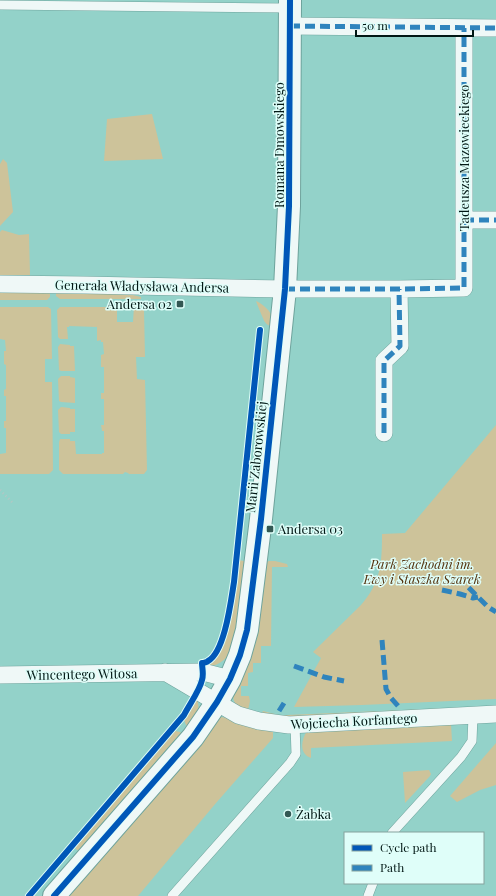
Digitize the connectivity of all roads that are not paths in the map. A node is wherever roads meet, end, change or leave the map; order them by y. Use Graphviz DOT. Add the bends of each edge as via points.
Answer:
graph roads {
  1 [pos="0,5"];
  2 [pos="290,11"];
  3 [pos="464,28"];
  4 [pos="496,28"];
  5 [pos="464,220"];
  6 [pos="496,220"];
  7 [pos="0,284"];
  8 [pos="464,288"];
  9 [pos="285,289"];
  10 [pos="399,289"];
  11 [pos="384,433"];
  12 [pos="165,672"];
  13 [pos="0,676"];
  14 [pos="230,679"];
  15 [pos="217,702"];
  16 [pos="496,714"];
  17 [pos="473,716"];
  18 [pos="295,724"];
  19 [pos="393,832"];
  20 [pos="373,884"];
  21 [pos="54,896"];
  22 [pos="172,896"];
  23 [pos="368,896"];
  1 -- 2 [label="lane"];
  2 -- 3 [label="street"];
  2 -- 9 [label="street, Romana Dmowskiego" via="290,206"];
  3 -- 4 [label="street"];
  3 -- 5 [label="street, Tadeusza Mazowieckiego"];
  5 -- 6 [label="street"];
  5 -- 8 [label="street, Tadeusza Mazowieckiego"];
  7 -- 9 [label="street, Generała Władysława Andersa"];
  8 -- 10 [label="street, Generała Władysława Andersa"];
  9 -- 10 [label="street, Generała Władysława Andersa"];
  9 -- 14 [label="street, Marii Zaborowskiej" via="251,607 240,655"];
  10 -- 11 [label="street" via="400,346 384,361"];
  12 -- 13 [label="street, Wincentego Witosa"];
  12 -- 14 [label="street, Wincentego Witosa" via="203,672"];
  12 -- 15 [label="street"];
  14 -- 15 [label="street, Marii Zaborowskiej"];
  15 -- 18 [label="street, Wojciecha Korfantego" via="244,717"];
  15 -- 21 [label="street, Marii Zaborowskiej" via="193,737"];
  16 -- 17 [label="street, Wojciecha Korfantego"];
  17 -- 18 [label="street, Wojciecha Korfantego"];
  17 -- 19 [label="lane" via="472,741 461,757"];
  18 -- 22 [label="lane" via="296,754 290,763"];
  20 -- 23 [label="lane"];
}
